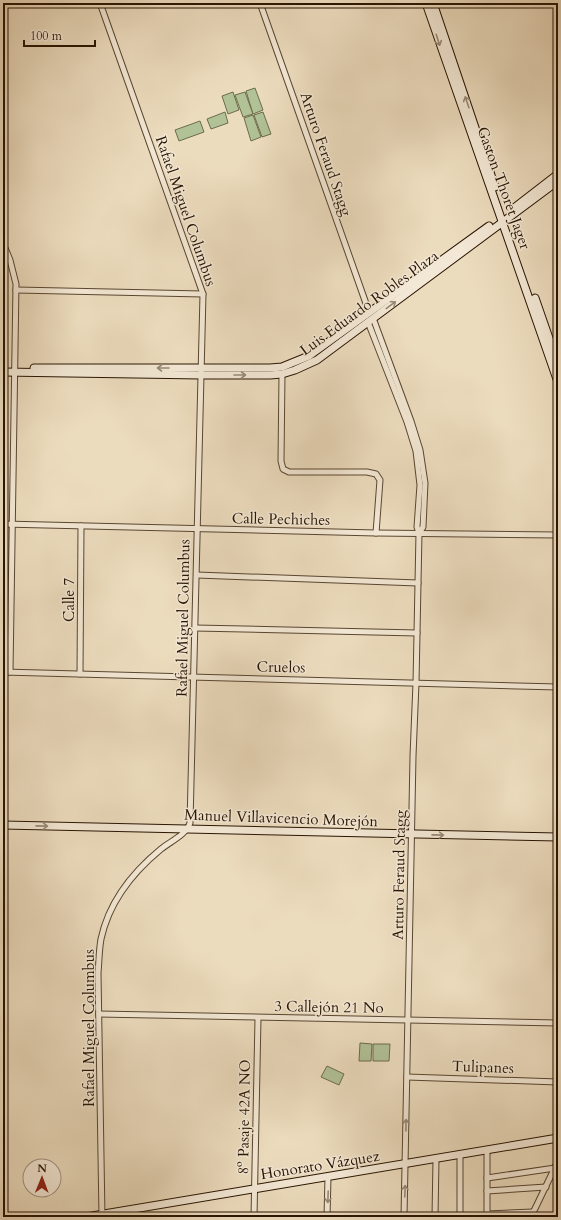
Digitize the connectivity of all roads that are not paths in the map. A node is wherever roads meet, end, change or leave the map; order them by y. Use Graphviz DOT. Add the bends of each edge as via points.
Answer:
graph roads {
  1 [pos="100,3"];
  2 [pos="260,3"];
  3 [pos="426,3"];
  4 [pos="433,3"];
  5 [pos="558,174"];
  6 [pos="558,181"];
  7 [pos="504,218"];
  8 [pos="3,243"];
  9 [pos="16,290"];
  10 [pos="204,294"];
  11 [pos="370,318"];
  12 [pos="558,364"];
  13 [pos="3,367"];
  14 [pos="15,370"];
  15 [pos="3,372"];
  16 [pos="201,372"];
  17 [pos="282,374"];
  18 [pos="558,382"];
  19 [pos="3,524"];
  20 [pos="12,524"];
  21 [pos="81,526"];
  22 [pos="198,529"];
  23 [pos="376,533"];
  24 [pos="419,533"];
  25 [pos="558,535"];
  26 [pos="196,575"];
  27 [pos="418,583"];
  28 [pos="195,628"];
  29 [pos="417,633"];
  30 [pos="3,672"];
  31 [pos="10,672"];
  32 [pos="80,674"];
  33 [pos="194,677"];
  34 [pos="416,683"];
  35 [pos="558,686"];
  36 [pos="3,825"];
  37 [pos="188,828"];
  38 [pos="412,834"];
  39 [pos="558,838"];
  40 [pos="99,1014"];
  41 [pos="258,1018"];
  42 [pos="408,1021"];
  43 [pos="558,1023"];
  44 [pos="407,1077"];
  45 [pos="558,1082"];
  46 [pos="558,1138"];
  47 [pos="487,1150"];
  48 [pos="460,1155"];
  49 [pos="436,1159"];
  50 [pos="558,1161"];
  51 [pos="405,1164"];
  52 [pos="555,1168"];
  53 [pos="328,1177"];
  54 [pos="487,1178"];
  55 [pos="546,1187"];
  56 [pos="254,1189"];
  57 [pos="487,1191"];
  58 [pos="532,1215"];
  59 [pos="102,1216"];
  60 [pos="487,1216"];
  61 [pos="86,1217"];
  62 [pos="254,1217"];
  63 [pos="327,1217"];
  64 [pos="404,1217"];
  65 [pos="435,1217"];
  66 [pos="460,1217"];
  1 -- 10 [label="street, Rafael Miguel Columbus"];
  2 -- 11 [label="street, Arturo Feraud Stagg"];
  3 -- 7 [label="street, Gaston Thoret Jager, one-way" via="460,104"];
  7 -- 4 [label="street, Gaston Thoret Jager, one-way"];
  5 -- 7 [label="street, Luis Eduardo Robles Plaza"];
  6 -- 7 [label="street, Luis Eduardo Robles Plaza"];
  7 -- 11 [label="street, Luis Eduardo Robles Plaza"];
  7 -- 12 [label="street, Gaston Thoret Jager"];
  7 -- 18 [label="street, Gaston Thoret Jager"];
  8 -- 9 [label="street" via="10,260"];
  9 -- 10 [label="street"];
  9 -- 14 [label="street"];
  10 -- 16 [label="street, Rafael Miguel Columbus"];
  11 -- 16 [label="street, Luis Eduardo Robles Plaza" via="309,356 287,365"];
  11 -- 17 [label="street, Luis Eduardo Robles Plaza" via="317,360"];
  11 -- 24 [label="street, Arturo Feraud Stagg" via="416,451 420,474 417,527"];
  13 -- 14 [label="street, Luis Eduardo Robles Plaza"];
  14 -- 15 [label="street, Luis Eduardo Robles Plaza"];
  14 -- 16 [label="street, Luis Eduardo Robles Plaza"];
  14 -- 20 [label="street"];
  16 -- 17 [label="street, Luis Eduardo Robles Plaza, one-way"];
  16 -- 22 [label="street, Rafael Miguel Columbus"];
  17 -- 23 [label="street" via="283,469 289,472 376,474 380,480"];
  19 -- 20 [label="street, Calle Pechiches"];
  20 -- 21 [label="street, Calle Pechiches"];
  20 -- 31 [label="street"];
  21 -- 22 [label="street, Calle Pechiches"];
  21 -- 32 [label="street, Calle 7"];
  22 -- 23 [label="street, Calle Pechiches"];
  22 -- 26 [label="street, Rafael Miguel Columbus"];
  23 -- 24 [label="street, Calle Pechiches"];
  24 -- 25 [label="street, Calle Pechiches"];
  24 -- 27 [label="street, Arturo Feraud Stagg"];
  26 -- 27 [label="street"];
  26 -- 28 [label="street, Rafael Miguel Columbus"];
  27 -- 29 [label="street, Arturo Feraud Stagg"];
  28 -- 29 [label="street"];
  28 -- 33 [label="street, Rafael Miguel Columbus"];
  29 -- 34 [label="street, Arturo Feraud Stagg"];
  30 -- 31 [label="street, Cruelos"];
  31 -- 32 [label="street, Cruelos"];
  32 -- 33 [label="street, Cruelos"];
  33 -- 34 [label="street, Cruelos"];
  33 -- 37 [label="street, Rafael Miguel Columbus"];
  34 -- 35 [label="street, Cruelos"];
  34 -- 38 [label="street, Arturo Feraud Stagg"];
  36 -- 37 [label="street, Manuel Villavicencio Morejón, one-way"];
  37 -- 38 [label="street, Manuel Villavicencio Morejón"];
  37 -- 40 [label="street, Rafael Miguel Columbus" via="160,849 131,878 111,908 101,939 98,973"];
  38 -- 39 [label="street, Manuel Villavicencio Morejón, one-way"];
  38 -- 42 [label="street, Arturo Feraud Stagg"];
  40 -- 41 [label="street, 3 Callejón 21 No"];
  40 -- 59 [label="street, Rafael Miguel Columbus"];
  41 -- 42 [label="street, 3 Callejón 21 No"];
  41 -- 56 [label="street, 8º Pasaje 42A NO"];
  42 -- 43 [label="street, 3 Callejón 21 No"];
  42 -- 44 [label="street, Arturo Feraud Stagg"];
  44 -- 45 [label="street, Tulipanes"];
  51 -- 44 [label="street, Arturo Feraud Stagg, one-way"];
  46 -- 47 [label="street, Honorato Vázquez"];
  47 -- 48 [label="street, Honorato Vázquez"];
  47 -- 54 [label="street"];
  48 -- 49 [label="street, Honorato Vázquez"];
  48 -- 66 [label="street"];
  49 -- 51 [label="street, Honorato Vázquez"];
  49 -- 65 [label="street"];
  50 -- 52 [label="street"];
  51 -- 53 [label="street, Honorato Vázquez"];
  64 -- 51 [label="street, Arturo Feraud Stagg, one-way"];
  52 -- 54 [label="street"];
  52 -- 55 [label="street"];
  53 -- 56 [label="street, Honorato Vázquez"];
  53 -- 63 [label="street, one-way"];
  54 -- 57 [label="street"];
  55 -- 57 [label="street"];
  55 -- 58 [label="street"];
  56 -- 59 [label="street, Honorato Vázquez"];
  56 -- 62 [label="street, 8º Pasaje 42A NO"];
  57 -- 60 [label="street"];
  58 -- 60 [label="street"];
  59 -- 61 [label="street, Honorato Vázquez"];
}
